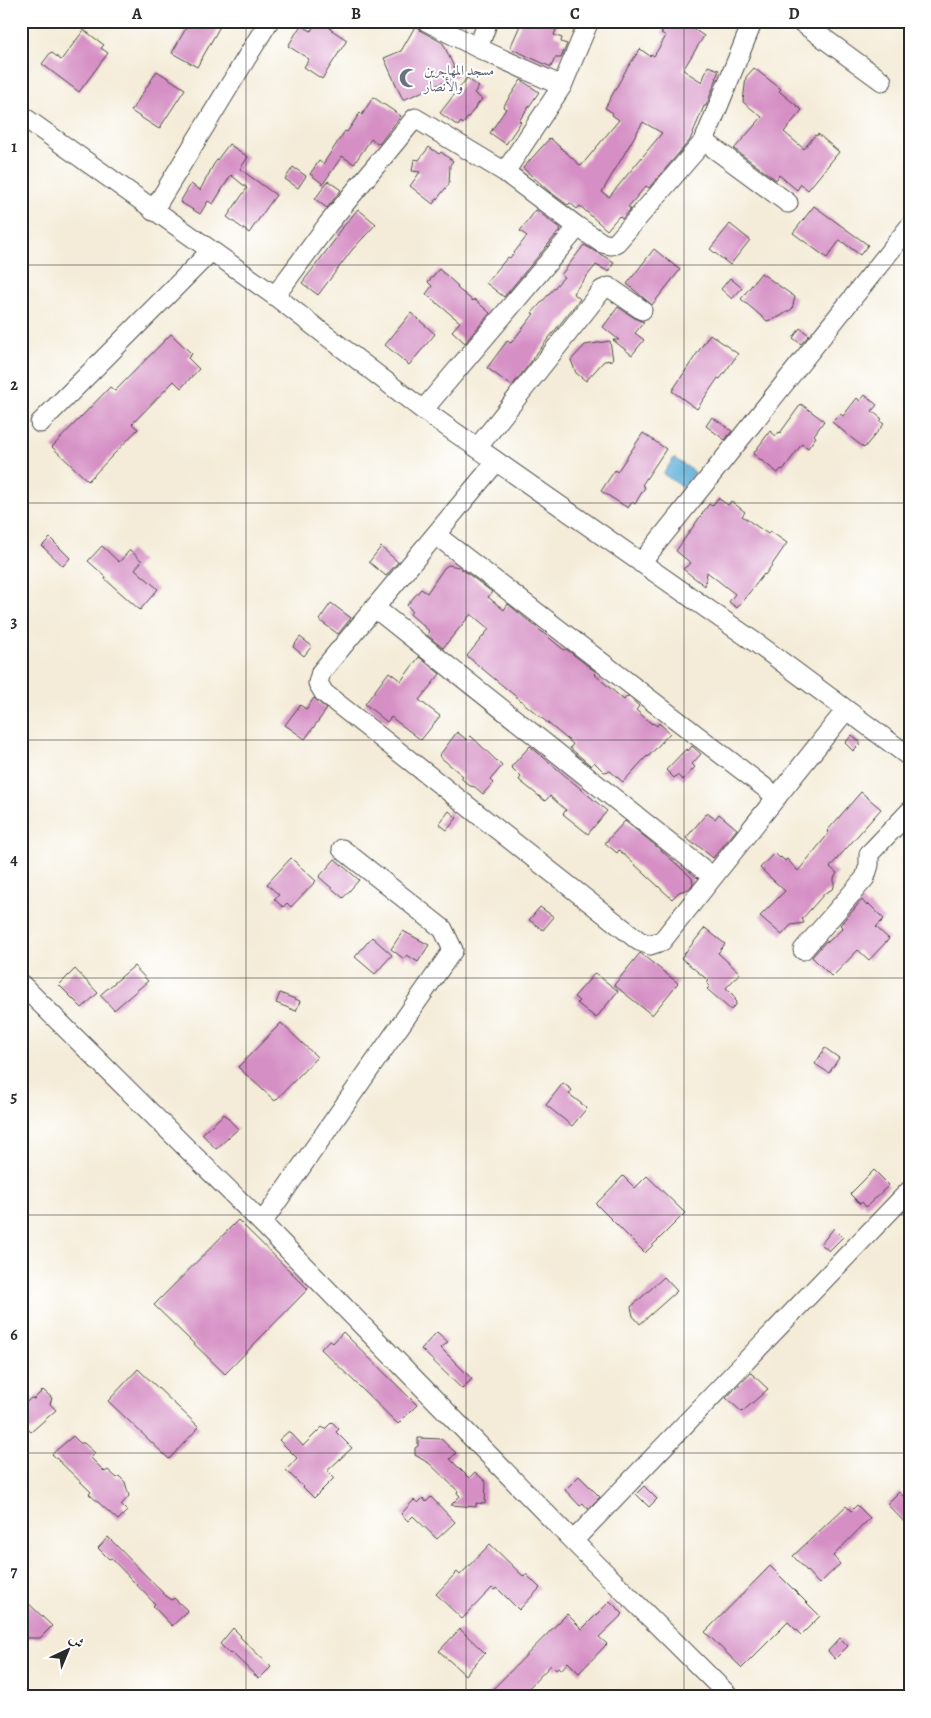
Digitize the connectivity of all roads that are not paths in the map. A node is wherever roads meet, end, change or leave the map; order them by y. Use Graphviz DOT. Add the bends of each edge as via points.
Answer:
graph roads {
  1 [pos="269,21"];
  2 [pos="426,21"];
  3 [pos="488,21"];
  4 [pos="589,21"];
  5 [pos="753,21"];
  6 [pos="800,21"];
  7 [pos="478,48"];
  8 [pos="882,81"];
  9 [pos="562,86"];
  10 [pos="21,115"];
  11 [pos="704,141"];
  12 [pos="506,172"];
  13 [pos="788,204"];
  14 [pos="154,211"];
  15 [pos="910,226"];
  16 [pos="578,227"];
  17 [pos="211,251"];
  18 [pos="275,296"];
  19 [pos="642,310"];
  20 [pos="423,410"];
  21 [pos="40,423"];
  22 [pos="477,448"];
  23 [pos="496,462"];
  24 [pos="436,535"];
  25 [pos="641,563"];
  26 [pos="375,608"];
  27 [pos="846,710"];
  28 [pos="910,756"];
  29 [pos="777,797"];
  30 [pos="910,811"];
  31 [pos="342,849"];
  32 [pos="714,876"];
  33 [pos="803,950"];
  34 [pos="21,984"];
  35 [pos="910,1190"];
  36 [pos="262,1223"];
  37 [pos="573,1541"];
  38 [pos="730,1697"];
  1 -- 14 [label="street"];
  2 -- 7 [label="street"];
  3 -- 7 [label="street"];
  4 -- 9 [label="street"];
  5 -- 11 [label="street"];
  6 -- 8 [label="street"];
  7 -- 9 [label="street"];
  9 -- 12 [label="street"];
  10 -- 14 [label="street"];
  11 -- 13 [label="street"];
  11 -- 16 [label="street" via="617,242 610,245 602,243"];
  12 -- 16 [label="street"];
  12 -- 18 [label="street" via="415,118 328,224"];
  14 -- 17 [label="street"];
  15 -- 25 [label="street"];
  16 -- 20 [label="street"];
  17 -- 18 [label="street"];
  17 -- 21 [label="street"];
  18 -- 20 [label="street"];
  19 -- 22 [label="street" via="609,287 602,290"];
  20 -- 22 [label="street"];
  22 -- 23 [label="street"];
  23 -- 24 [label="street"];
  23 -- 25 [label="street"];
  24 -- 26 [label="street"];
  24 -- 29 [label="street"];
  25 -- 27 [label="street"];
  26 -- 32 [label="street"];
  26 -- 32 [label="street" via="321,672 318,683 324,693 639,940 650,945 662,940"];
  27 -- 28 [label="street"];
  27 -- 29 [label="street"];
  29 -- 32 [label="street"];
  30 -- 33 [label="street" via="869,854 870,865 865,878"];
  31 -- 36 [label="street" via="443,929 453,950"];
  34 -- 36 [label="street"];
  35 -- 37 [label="street"];
  36 -- 37 [label="street"];
  37 -- 38 [label="street"];
}
